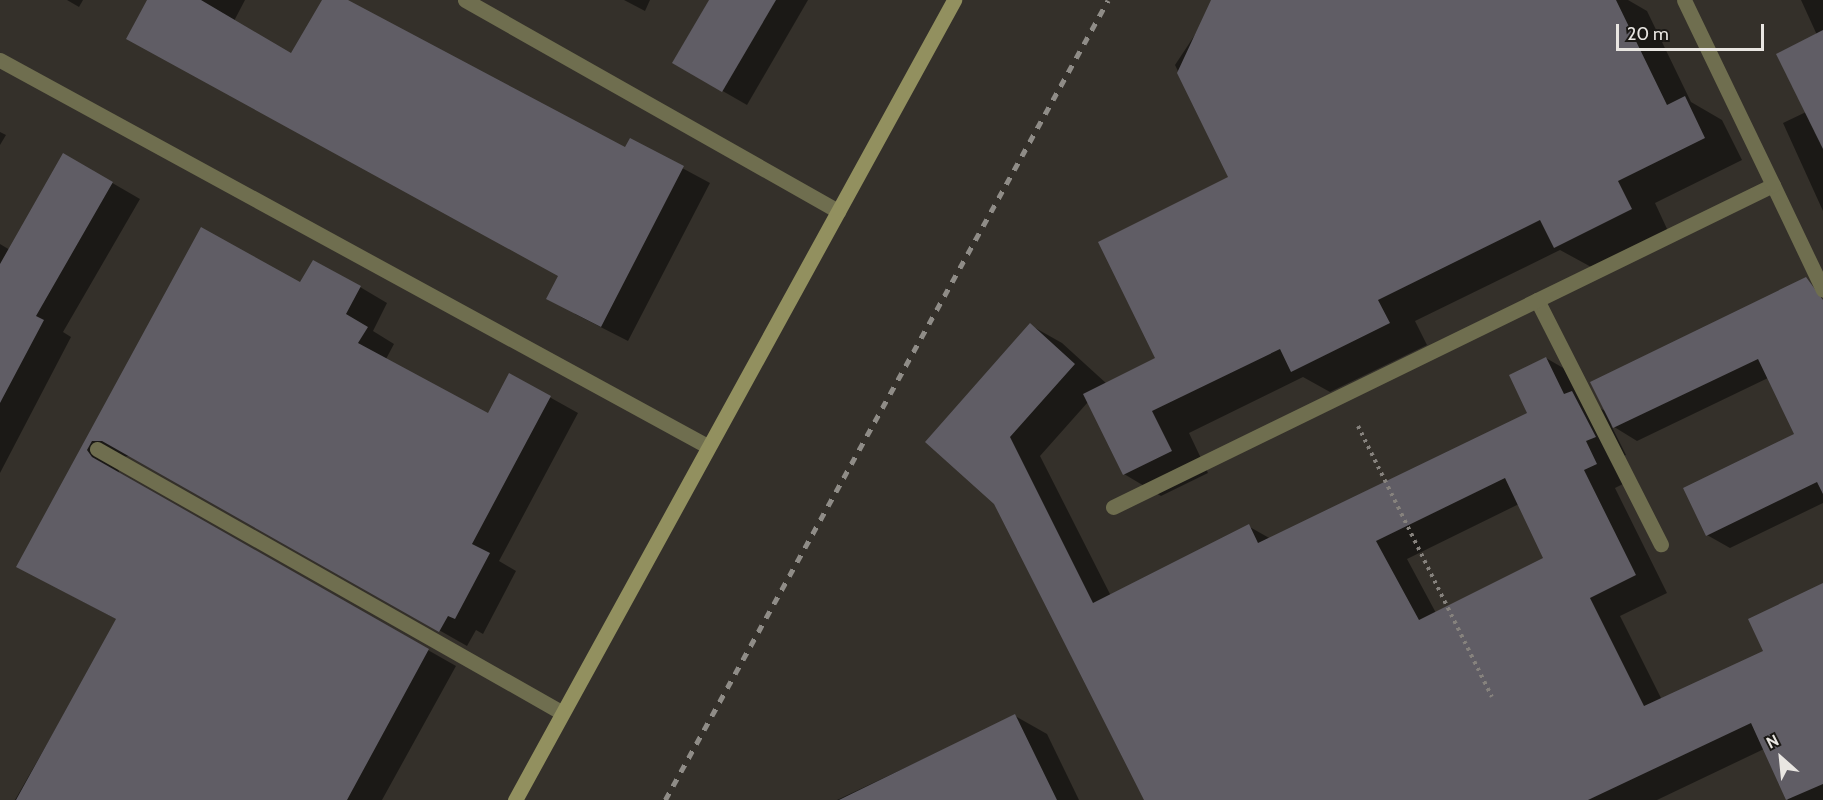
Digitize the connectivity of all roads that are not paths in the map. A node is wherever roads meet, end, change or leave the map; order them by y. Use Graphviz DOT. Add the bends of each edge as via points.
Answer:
graph roads {
  1 [pos="465,0"];
  2 [pos="954,0"];
  3 [pos="1684,0"];
  4 [pos="0,60"];
  5 [pos="1773,185"];
  6 [pos="838,211"];
  7 [pos="1823,290"];
  8 [pos="1537,300"];
  9 [pos="707,446"];
  10 [pos="97,449"];
  11 [pos="1113,507"];
  12 [pos="1661,544"];
  13 [pos="561,712"];
  14 [pos="515,800"];
  1 -- 6 [label="street"];
  2 -- 6 [label="main road"];
  3 -- 5 [label="street"];
  4 -- 9 [label="street"];
  5 -- 7 [label="street"];
  5 -- 8 [label="street"];
  6 -- 9 [label="main road"];
  8 -- 11 [label="street"];
  8 -- 12 [label="street"];
  9 -- 13 [label="main road"];
  10 -- 13 [label="street"];
  13 -- 14 [label="main road"];
}
